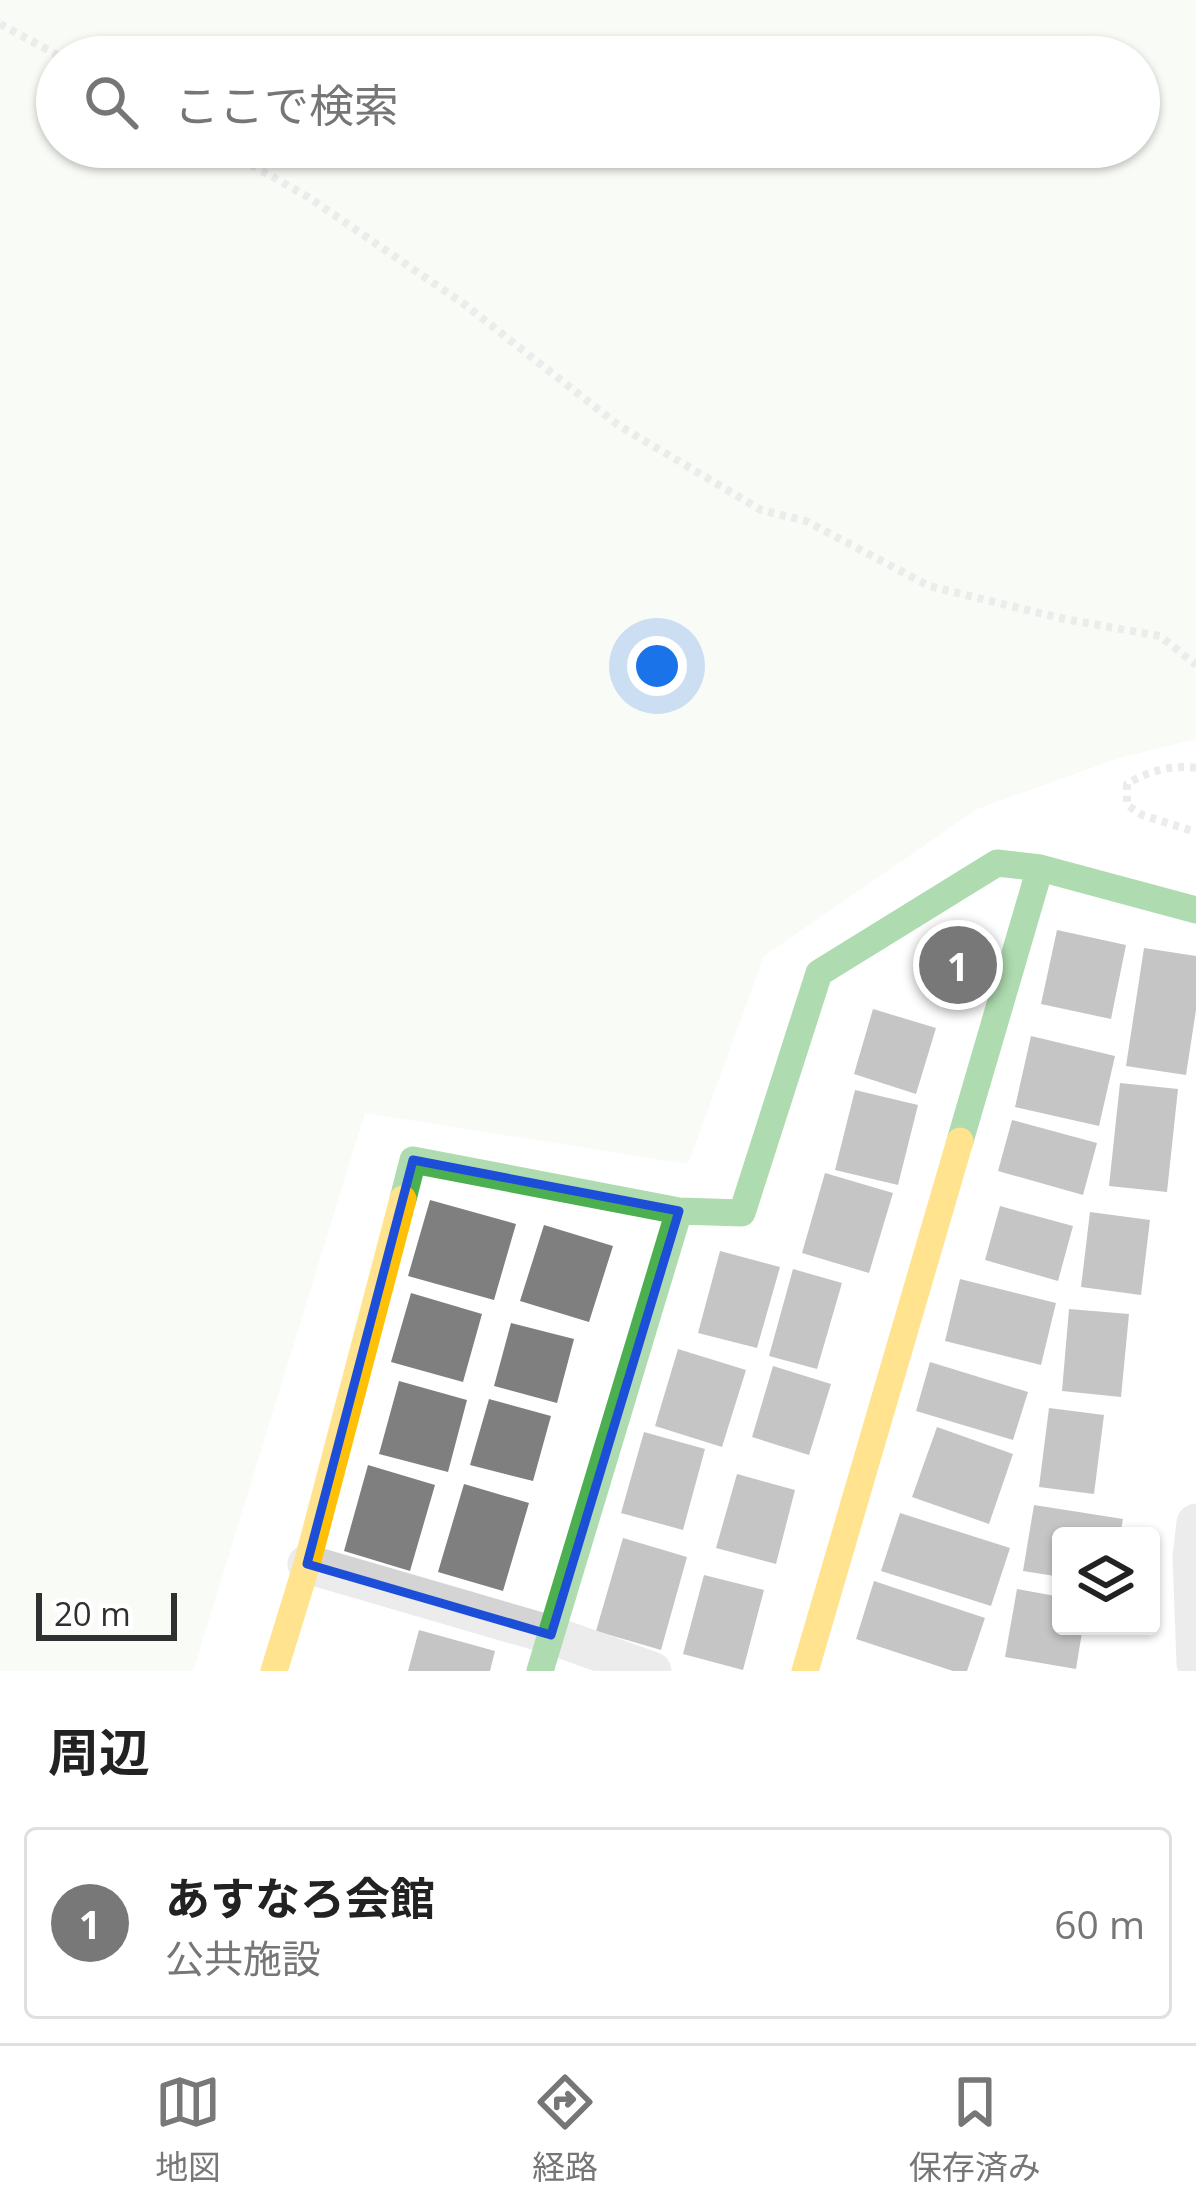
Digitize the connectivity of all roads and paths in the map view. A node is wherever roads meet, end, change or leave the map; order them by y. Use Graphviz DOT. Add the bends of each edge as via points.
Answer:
graph roads {
  1 [pos="0,24"];
  2 [pos="36,43"];
  3 [pos="257,168"];
  4 [pos="1196,665"];
  5 [pos="1196,768"];
  6 [pos="1196,832"];
  7 [pos="1040,868"];
  8 [pos="1196,910"];
  9 [pos="680,1211"];
  10 [pos="1196,1522"];
  11 [pos="307,1564"];
  12 [pos="545,1653"];
  13 [pos="1196,1663"];
  14 [pos="274,1671"];
  15 [pos="652,1671"];
  16 [pos="805,1671"];
  1 -- 2 [label="path"];
  3 -- 4 [label="path" via="464,304 618,425 761,510 806,521 929,586 1160,636"];
  5 -- 6 [label="path" via="1140,776 1125,795 1142,814"];
  7 -- 8 [label="street"];
  7 -- 9 [label="street" via="998,863 819,973 742,1214"];
  7 -- 16 [label="street"];
  9 -- 11 [label="street" via="412,1160"];
  9 -- 12 [label="street"];
  10 -- 13 [label="street"];
  11 -- 12 [label="street"];
  11 -- 14 [label="street"];
  12 -- 15 [label="street"];
}
